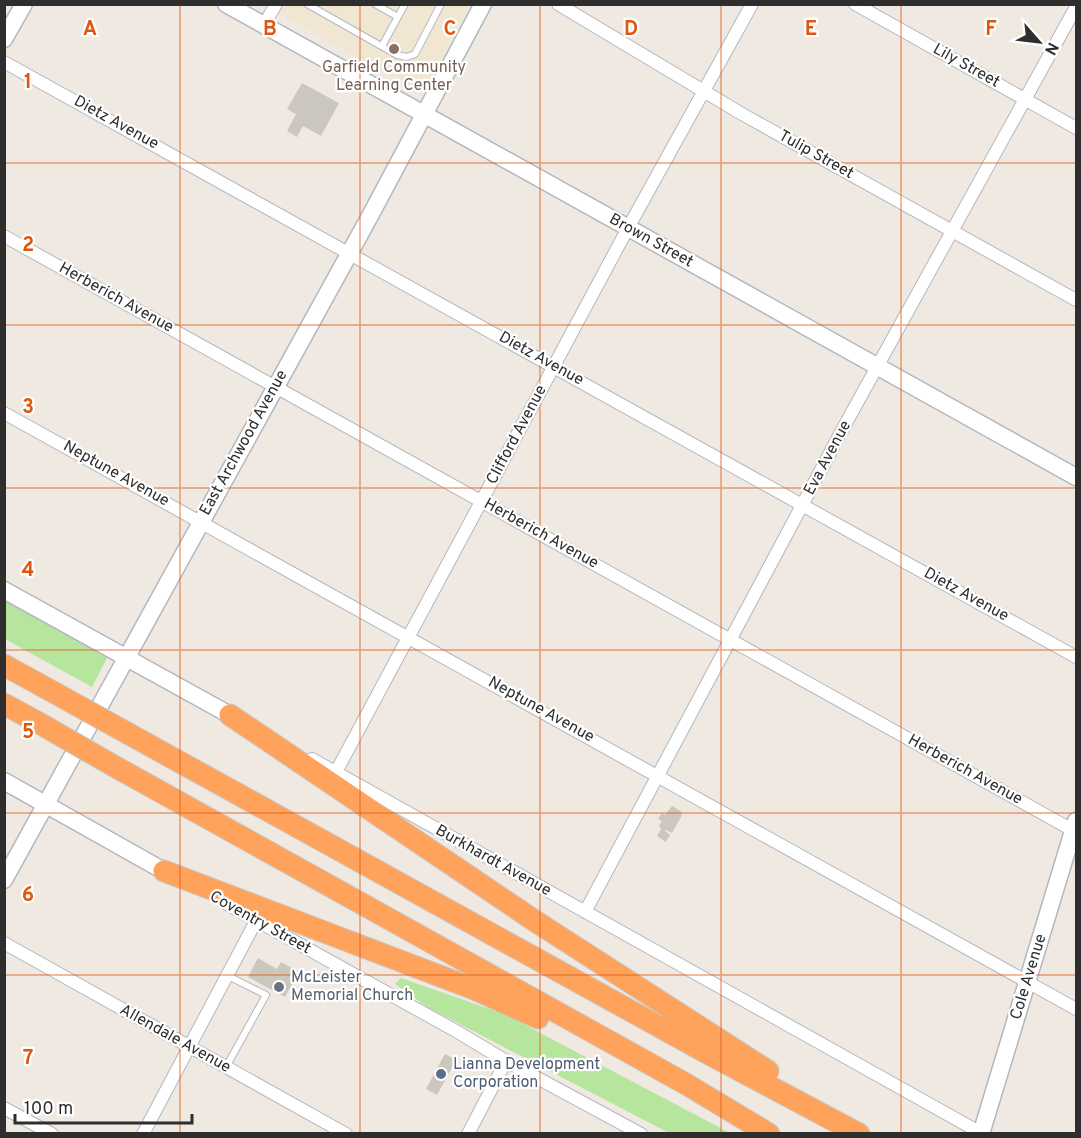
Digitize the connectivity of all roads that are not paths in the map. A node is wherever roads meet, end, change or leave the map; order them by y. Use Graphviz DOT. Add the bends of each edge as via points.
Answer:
graph roads {
  1 [pos="24,4"];
  2 [pos="226,4"];
  3 [pos="276,4"];
  4 [pos="375,4"];
  5 [pos="405,4"];
  6 [pos="441,4"];
  7 [pos="483,4"];
  8 [pos="558,4"];
  9 [pos="752,4"];
  10 [pos="855,4"];
  11 [pos="308,5"];
  12 [pos="1077,7"];
  13 [pos="398,17"];
  14 [pos="264,25"];
  15 [pos="4,39"];
  16 [pos="382,46"];
  17 [pos="4,62"];
  18 [pos="703,91"];
  19 [pos="1025,99"];
  20 [pos="425,115"];
  21 [pos="1077,128"];
  22 [pos="628,228"];
  23 [pos="952,231"];
  24 [pos="4,236"];
  25 [pos="349,252"];
  26 [pos="1077,300"];
  27 [pos="554,366"];
  28 [pos="878,366"];
  29 [pos="275,386"];
  30 [pos="4,413"];
  31 [pos="1077,477"];
  32 [pos="481,501"];
  33 [pos="803,505"];
  34 [pos="201,521"];
  35 [pos="4,590"];
  36 [pos="409,637"];
  37 [pos="731,641"];
  38 [pos="127,657"];
  39 [pos="1077,657"];
  40 [pos="4,665"];
  41 [pos="4,704"];
  42 [pos="230,715"];
  43 [pos="336,772"];
  44 [pos="658,776"];
  45 [pos="4,782"];
  46 [pos="45,804"];
  47 [pos="1076,828"];
  48 [pos="164,871"];
  49 [pos="4,880"];
  50 [pos="585,912"];
  51 [pos="256,921"];
  52 [pos="4,944"];
  53 [pos="228,976"];
  54 [pos="1028,982"];
  55 [pos="1077,1009"];
  56 [pos="188,1047"];
  57 [pos="506,1060"];
  58 [pos="226,1067"];
  59 [pos="4,1108"];
  60 [pos="737,1116"];
  61 [pos="981,1133"];
  62 [pos="52,1134"];
  63 [pos="143,1134"];
  64 [pos="346,1134"];
  65 [pos="468,1134"];
  66 [pos="641,1134"];
  67 [pos="769,1134"];
  68 [pos="859,1134"];
  69 [pos="865,1134"];
  1 -- 15 [label="main road"];
  2 -- 14 [label="main road, Brown Street"];
  3 -- 14 [label="street"];
  4 -- 13 [label="lane"];
  5 -- 13 [label="lane"];
  6 -- 16 [label="lane" via="415,54 397,55"];
  7 -- 20 [label="main road, East Archwood Avenue"];
  8 -- 18 [label="street, Tulip Street"];
  9 -- 18 [label="street, Clifford Avenue"];
  10 -- 19 [label="street, Lily Street"];
  11 -- 16 [label="lane"];
  12 -- 19 [label="street, Eva Avenue"];
  13 -- 16 [label="lane"];
  14 -- 20 [label="main road, Brown Street"];
  17 -- 25 [label="street, Dietz Avenue"];
  18 -- 22 [label="street, Clifford Avenue"];
  18 -- 23 [label="street, Tulip Street"];
  19 -- 21 [label="street, Lily Street"];
  19 -- 23 [label="street, Eva Avenue"];
  20 -- 22 [label="main road, Brown Street"];
  20 -- 25 [label="main road, East Archwood Avenue"];
  22 -- 27 [label="street, Clifford Avenue"];
  22 -- 28 [label="main road, Brown Street"];
  23 -- 26 [label="street, Tulip Street"];
  23 -- 28 [label="street, Eva Avenue"];
  24 -- 29 [label="street, Herberich Avenue"];
  25 -- 27 [label="street, Dietz Avenue"];
  25 -- 29 [label="main road, East Archwood Avenue"];
  27 -- 32 [label="street, Clifford Avenue"];
  27 -- 33 [label="street, Dietz Avenue"];
  28 -- 31 [label="main road, Brown Street"];
  28 -- 33 [label="street, Eva Avenue"];
  29 -- 32 [label="street, Herberich Avenue"];
  29 -- 34 [label="main road, East Archwood Avenue"];
  30 -- 34 [label="street, Neptune Avenue"];
  32 -- 36 [label="street, Clifford Avenue"];
  32 -- 37 [label="street, Herberich Avenue"];
  33 -- 37 [label="street, Eva Avenue"];
  33 -- 39 [label="street, Dietz Avenue"];
  34 -- 36 [label="street, Neptune Avenue"];
  34 -- 38 [label="main road, East Archwood Avenue"];
  35 -- 38 [label="main road, Burkhardt Avenue"];
  36 -- 43 [label="street, Clifford Avenue"];
  36 -- 44 [label="street, Neptune Avenue"];
  37 -- 44 [label="street, Eva Avenue"];
  37 -- 47 [label="street, Herberich Avenue"];
  38 -- 42 [label="main road, Burkhardt Avenue"];
  38 -- 46 [label="main road, East Archwood Avenue"];
  40 -- 68 [label="highway, bridge"];
  41 -- 60 [label="highway, bridge"];
  42 -- 43 [label="street, Burkhardt Avenue"];
  42 -- 69 [label="highway" via="536,921"];
  43 -- 50 [label="street, Burkhardt Avenue"];
  44 -- 50 [label="street, Eva Avenue"];
  44 -- 54 [label="street, Neptune Avenue"];
  45 -- 46 [label="main road, Coventry Street"];
  46 -- 48 [label="main road, Coventry Street"];
  46 -- 49 [label="main road, East Archwood Avenue"];
  47 -- 54 [label="main road, Cole Avenue"];
  48 -- 51 [label="street, Coventry Street"];
  48 -- 60 [label="highway" via="474,989"];
  50 -- 61 [label="street, Burkhardt Avenue"];
  51 -- 53 [label="street"];
  51 -- 57 [label="street, Coventry Street"];
  52 -- 56 [label="street, Allendale Avenue"];
  53 -- 56 [label="street"];
  53 -- 58 [label="lane" via="266,995"];
  54 -- 55 [label="street, Neptune Avenue"];
  54 -- 61 [label="main road, Cole Avenue"];
  56 -- 58 [label="street, Allendale Avenue"];
  56 -- 63 [label="street"];
  57 -- 65 [label="street"];
  57 -- 66 [label="street, Coventry Street"];
  58 -- 64 [label="street, Allendale Avenue"];
  59 -- 62 [label="street"];
  60 -- 67 [label="highway"];
}
